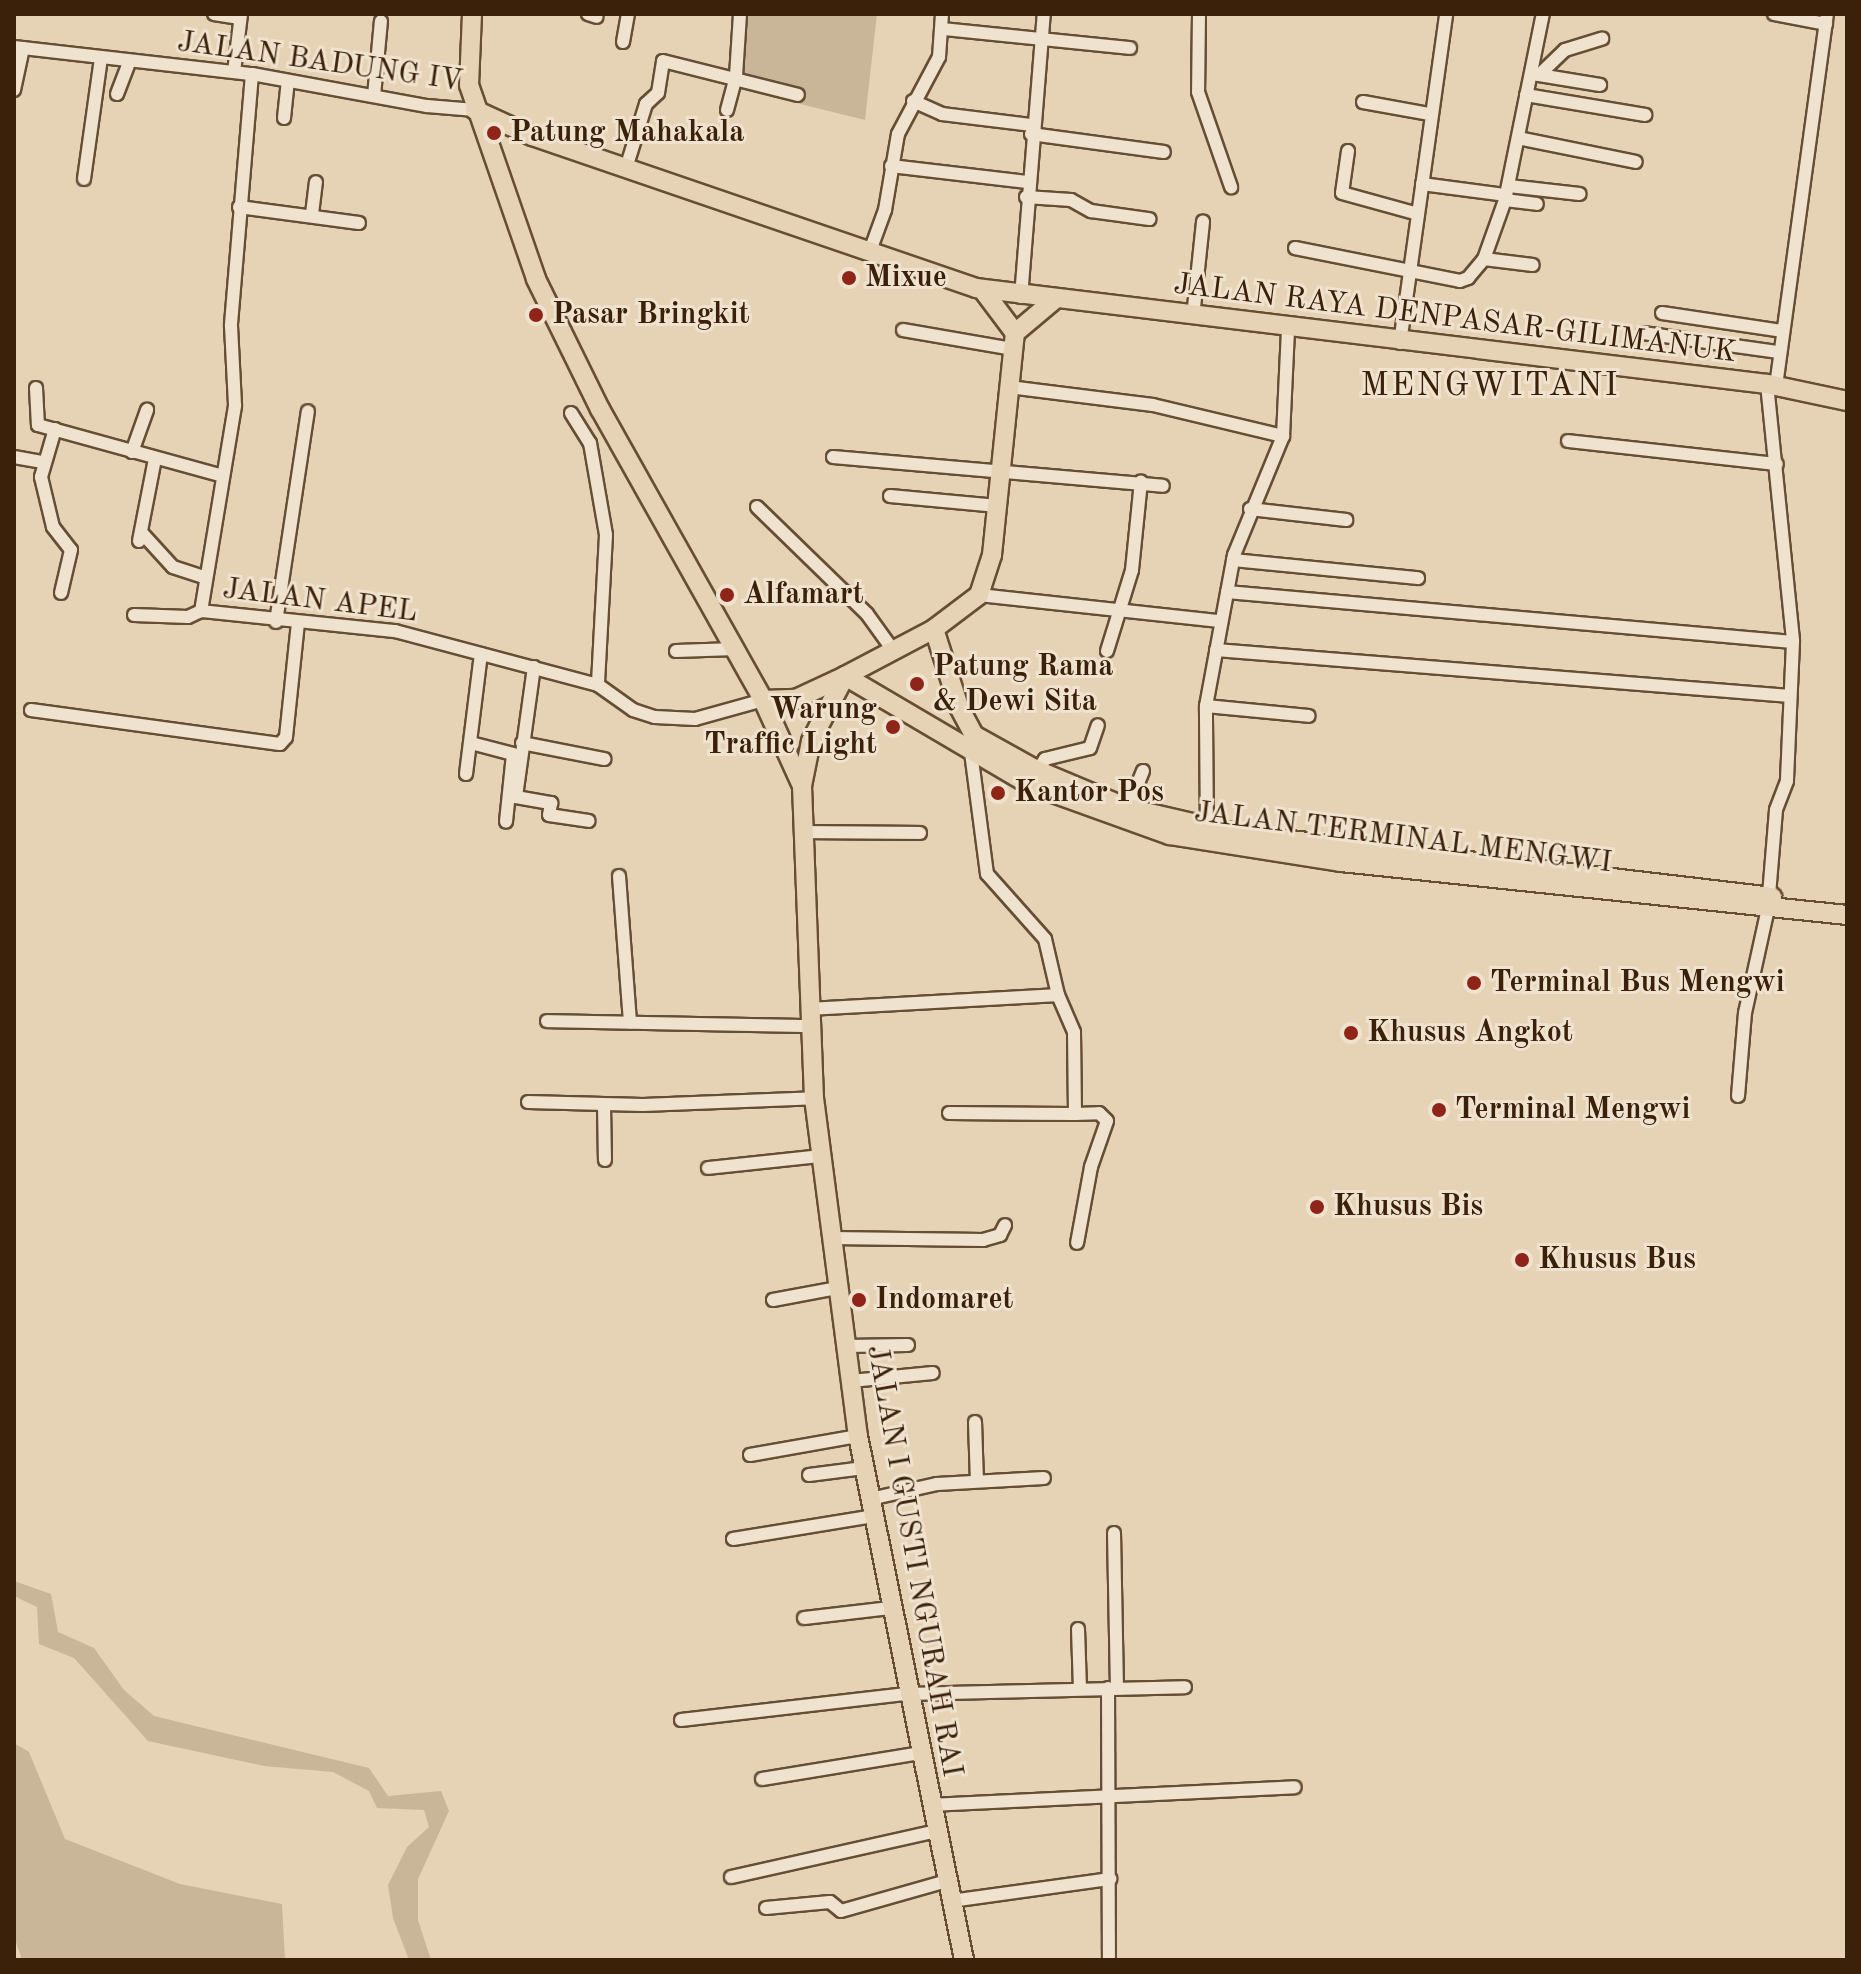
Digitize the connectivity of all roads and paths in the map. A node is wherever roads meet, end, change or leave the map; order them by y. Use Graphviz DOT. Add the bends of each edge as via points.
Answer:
graph roads {
  1 [pos="214,14"];
  2 [pos="472,14"];
  3 [pos="628,14"];
  4 [pos="740,14"];
  5 [pos="942,14"];
  6 [pos="1044,14"];
  7 [pos="1199,14"];
  8 [pos="1446,14"];
  9 [pos="1543,14"];
  10 [pos="1774,14"];
  11 [pos="241,16"];
  12 [pos="1827,19"];
  13 [pos="381,21"];
  14 [pos="943,29"];
  15 [pos="1042,38"];
  16 [pos="1602,39"];
  17 [pos="623,42"];
  18 [pos="19,47"];
  19 [pos="1130,48"];
  20 [pos="101,58"];
  21 [pos="129,62"];
  22 [pos="234,72"];
  23 [pos="252,74"];
  24 [pos="1535,74"];
  25 [pos="736,76"];
  26 [pos="288,81"];
  27 [pos="1600,85"];
  28 [pos="14,90"];
  29 [pos="117,94"];
  30 [pos="798,95"];
  31 [pos="1526,95"];
  32 [pos="374,96"];
  33 [pos="913,101"];
  34 [pos="1363,102"];
  35 [pos="475,110"];
  36 [pos="727,110"];
  37 [pos="1430,114"];
  38 [pos="1645,115"];
  39 [pos="284,118"];
  40 [pos="1032,130"];
  41 [pos="532,136"];
  42 [pos="1518,138"];
  43 [pos="1348,151"];
  44 [pos="1164,152"];
  45 [pos="491,158"];
  46 [pos="1636,162"];
  47 [pos="627,165"];
  48 [pos="891,166"];
  49 [pos="84,179"];
  50 [pos="316,182"];
  51 [pos="1027,182"];
  52 [pos="1422,184"];
  53 [pos="1231,187"];
  54 [pos="1507,194"];
  55 [pos="1580,194"];
  56 [pos="1026,197"];
  57 [pos="1537,204"];
  58 [pos="239,207"];
  59 [pos="312,214"];
  60 [pos="1418,214"];
  61 [pos="1149,219"];
  62 [pos="1203,222"];
  63 [pos="359,223"];
  64 [pos="1295,248"];
  65 [pos="870,251"];
  66 [pos="1484,259"];
  67 [pos="1533,265"];
  68 [pos="1412,272"];
  69 [pos="982,289"];
  70 [pos="1021,297"];
  71 [pos="1054,300"];
  72 [pos="1662,313"];
  73 [pos="1193,317"];
  74 [pos="1288,328"];
  75 [pos="903,330"];
  76 [pos="1782,331"];
  77 [pos="1643,333"];
  78 [pos="1014,341"];
  79 [pos="1400,343"];
  80 [pos="1779,352"];
  81 [pos="1771,385"];
  82 [pos="36,388"];
  83 [pos="1005,391"];
  84 [pos="1847,401"];
  85 [pos="147,410"];
  86 [pos="308,411"];
  87 [pos="571,413"];
  88 [pos="60,431"];
  89 [pos="1283,436"];
  90 [pos="1568,441"];
  91 [pos="132,452"];
  92 [pos="14,457"];
  93 [pos="833,457"];
  94 [pos="155,459"];
  95 [pos="42,462"];
  96 [pos="1777,464"];
  97 [pos="1002,469"];
  98 [pos="223,476"];
  99 [pos="1141,481"];
  100 [pos="1163,486"];
  101 [pos="890,496"];
  102 [pos="998,506"];
  103 [pos="757,507"];
  104 [pos="1250,509"];
  105 [pos="1346,520"];
  106 [pos="1233,560"];
  107 [pos="204,577"];
  108 [pos="1418,578"];
  109 [pos="1227,592"];
  110 [pos="61,593"];
  111 [pos="979,595"];
  112 [pos="1117,609"];
  113 [pos="201,611"];
  114 [pos="134,615"];
  115 [pos="1220,621"];
  116 [pos="276,622"];
  117 [pos="298,623"];
  118 [pos="934,629"];
  119 [pos="1793,642"];
  120 [pos="735,649"];
  121 [pos="893,650"];
  122 [pos="1216,650"];
  123 [pos="676,651"];
  124 [pos="1107,651"];
  125 [pos="481,654"];
  126 [pos="534,667"];
  127 [pos="845,676"];
  128 [pos="598,685"];
  129 [pos="1790,696"];
  130 [pos="763,700"];
  131 [pos="1206,706"];
  132 [pos="31,710"];
  133 [pos="1309,716"];
  134 [pos="1098,725"];
  135 [pos="471,743"];
  136 [pos="522,743"];
  137 [pos="971,752"];
  138 [pos="604,759"];
  139 [pos="1143,771"];
  140 [pos="466,774"];
  141 [pos="1033,777"];
  142 [pos="802,786"];
  143 [pos="1128,808"];
  144 [pos="589,821"];
  145 [pos="506,822"];
  146 [pos="804,832"];
  147 [pos="920,833"];
  148 [pos="1206,836"];
  149 [pos="619,876"];
  150 [pos="1769,902"];
  151 [pos="1847,902"];
  152 [pos="1847,915"];
  153 [pos="1058,995"];
  154 [pos="810,1018"];
  155 [pos="547,1021"];
  156 [pos="630,1023"];
  157 [pos="1738,1096"];
  158 [pos="814,1098"];
  159 [pos="528,1102"];
  160 [pos="604,1105"];
  161 [pos="949,1113"];
  162 [pos="1075,1114"];
  163 [pos="820,1156"];
  164 [pos="605,1160"];
  165 [pos="708,1168"];
  166 [pos="1005,1225"];
  167 [pos="831,1238"];
  168 [pos="1077,1243"];
  169 [pos="838,1288"];
  170 [pos="773,1300"];
  171 [pos="908,1345"];
  172 [pos="846,1346"];
  173 [pos="933,1373"];
  174 [pos="851,1381"];
  175 [pos="975,1422"];
  176 [pos="858,1436"];
  177 [pos="750,1455"];
  178 [pos="864,1468"];
  179 [pos="809,1475"];
  180 [pos="1044,1478"];
  181 [pos="977,1481"];
  182 [pos="872,1508"];
  183 [pos="1114,1533"];
  184 [pos="733,1539"];
  185 [pos="890,1608"];
  186 [pos="804,1618"];
  187 [pos="1078,1629"];
  188 [pos="1185,1687"];
  189 [pos="1080,1688"];
  190 [pos="1113,1688"];
  191 [pos="907,1694"];
  192 [pos="681,1720"];
  193 [pos="920,1753"];
  194 [pos="762,1779"];
  195 [pos="1295,1787"];
  196 [pos="1109,1796"];
  197 [pos="931,1805"];
  198 [pos="936,1831"];
  199 [pos="731,1877"];
  200 [pos="1110,1879"];
  201 [pos="947,1881"];
  202 [pos="951,1901"];
  203 [pos="766,1908"];
  204 [pos="964,1960"];
  205 [pos="1109,1960"];
  1 -- 11 [label="street"];
  2 -- 35 [label="highway" via="467,67"];
  3 -- 17 [label="street"];
  4 -- 25 [label="street"];
  5 -- 14 [label="street"];
  6 -- 15 [label="street"];
  7 -- 53 [label="street" via="1198,92"];
  8 -- 37 [label="street"];
  9 -- 24 [label="street"];
  10 -- 12 [label="street"];
  11 -- 22 [label="street"];
  12 -- 76 [label="street"];
  13 -- 32 [label="street"];
  14 -- 15 [label="street"];
  14 -- 33 [label="street" via="939,57"];
  15 -- 19 [label="street"];
  15 -- 40 [label="street"];
  16 -- 24 [label="street" via="1565,50"];
  18 -- 20 [label="street, JALAN BADUNG IV"];
  18 -- 28 [label="street"];
  20 -- 21 [label="street, JALAN BADUNG IV"];
  20 -- 49 [label="street"];
  21 -- 22 [label="street, JALAN BADUNG IV"];
  21 -- 29 [label="street"];
  22 -- 23 [label="street, JALAN BADUNG IV"];
  23 -- 26 [label="street, JALAN BADUNG IV"];
  23 -- 58 [label="street, JALAN APEL"];
  24 -- 27 [label="street"];
  24 -- 31 [label="street"];
  25 -- 30 [label="street"];
  25 -- 36 [label="street"];
  25 -- 47 [label="street" via="663,61 658,93 646,104"];
  26 -- 32 [label="street, JALAN BADUNG IV"];
  26 -- 39 [label="street"];
  31 -- 38 [label="street"];
  31 -- 42 [label="street"];
  32 -- 35 [label="street, JALAN BADUNG IV"];
  33 -- 40 [label="street" via="942,114"];
  33 -- 48 [label="street"];
  34 -- 37 [label="street"];
  35 -- 41 [label="highway, JALAN RAYA DENPASAR-GILIMANUK"];
  35 -- 45 [label="highway"];
  37 -- 52 [label="street"];
  40 -- 44 [label="street"];
  40 -- 51 [label="street"];
  41 -- 45 [label="highway" via="506,138"];
  41 -- 47 [label="highway, JALAN RAYA DENPASAR-GILIMANUK"];
  42 -- 46 [label="street"];
  42 -- 54 [label="street"];
  43 -- 60 [label="street" via="1342,193"];
  45 -- 120 [label="highway" via="550,312"];
  47 -- 65 [label="highway, JALAN RAYA DENPASAR-GILIMANUK"];
  48 -- 51 [label="street"];
  48 -- 65 [label="street" via="885,210"];
  50 -- 59 [label="street"];
  51 -- 56 [label="street"];
  52 -- 54 [label="street"];
  52 -- 60 [label="street"];
  54 -- 55 [label="street"];
  54 -- 57 [label="street"];
  54 -- 66 [label="street"];
  56 -- 61 [label="street" via="1071,200 1091,211"];
  56 -- 70 [label="street"];
  58 -- 59 [label="street"];
  58 -- 98 [label="street, JALAN APEL" via="231,326 235,406"];
  59 -- 63 [label="street"];
  60 -- 68 [label="street"];
  62 -- 73 [label="street"];
  64 -- 68 [label="street"];
  65 -- 69 [label="highway, JALAN RAYA DENPASAR-GILIMANUK"];
  66 -- 67 [label="street"];
  66 -- 68 [label="street" via="1460,281"];
  68 -- 79 [label="street"];
  69 -- 70 [label="highway, JALAN RAYA DENPASAR-GILIMANUK"];
  69 -- 78 [label="highway"];
  70 -- 71 [label="highway, JALAN RAYA DENPASAR-GILIMANUK"];
  71 -- 73 [label="highway, JALAN RAYA DENPASAR-GILIMANUK"];
  71 -- 78 [label="highway"];
  72 -- 76 [label="street"];
  73 -- 74 [label="highway, JALAN RAYA DENPASAR-GILIMANUK"];
  74 -- 79 [label="highway, JALAN RAYA DENPASAR-GILIMANUK"];
  74 -- 89 [label="street"];
  75 -- 78 [label="street"];
  76 -- 80 [label="street"];
  77 -- 80 [label="street"];
  78 -- 83 [label="highway"];
  79 -- 81 [label="highway, JALAN RAYA DENPASAR-GILIMANUK"];
  80 -- 81 [label="street"];
  81 -- 84 [label="highway, JALAN RAYA DENPASAR-GILIMANUK"];
  81 -- 96 [label="street"];
  82 -- 88 [label="street" via="37,424"];
  83 -- 89 [label="street" via="1153,405"];
  83 -- 97 [label="highway"];
  85 -- 91 [label="street"];
  86 -- 116 [label="street"];
  87 -- 128 [label="street" via="590,443 606,535"];
  88 -- 91 [label="street"];
  88 -- 95 [label="street"];
  89 -- 104 [label="street"];
  90 -- 96 [label="street"];
  91 -- 94 [label="street"];
  92 -- 95 [label="street"];
  93 -- 97 [label="street"];
  94 -- 98 [label="street"];
  94 -- 107 [label="street" via="140,536 173,567"];
  95 -- 110 [label="street" via="43,497 53,527 71,550"];
  96 -- 119 [label="street"];
  97 -- 99 [label="street"];
  97 -- 102 [label="highway"];
  98 -- 107 [label="street, JALAN APEL"];
  99 -- 100 [label="street"];
  99 -- 112 [label="street" via="1132,570"];
  101 -- 102 [label="street"];
  102 -- 111 [label="highway" via="989,575"];
  103 -- 121 [label="street" via="867,614"];
  104 -- 105 [label="street"];
  104 -- 106 [label="street"];
  106 -- 108 [label="street"];
  106 -- 109 [label="street"];
  107 -- 113 [label="street, JALAN APEL"];
  109 -- 115 [label="street"];
  109 -- 119 [label="street"];
  111 -- 112 [label="street"];
  111 -- 118 [label="highway"];
  112 -- 115 [label="street"];
  112 -- 124 [label="street"];
  113 -- 114 [label="street" via="188,617"];
  113 -- 116 [label="street, JALAN APEL"];
  115 -- 122 [label="street"];
  116 -- 117 [label="street, JALAN APEL"];
  117 -- 125 [label="street, JALAN APEL" via="395,631"];
  117 -- 132 [label="street" via="286,737 280,744"];
  118 -- 121 [label="highway"];
  118 -- 141 [label="highway, JALAN TERMINAL MENGWI" via="965,724"];
  119 -- 129 [label="street"];
  120 -- 123 [label="street"];
  120 -- 130 [label="highway"];
  121 -- 127 [label="highway"];
  122 -- 129 [label="street"];
  122 -- 131 [label="street"];
  125 -- 126 [label="street, JALAN APEL"];
  125 -- 135 [label="street"];
  126 -- 128 [label="street, JALAN APEL"];
  126 -- 136 [label="street"];
  127 -- 130 [label="highway" via="783,703"];
  127 -- 137 [label="highway, JALAN TERMINAL MENGWI"];
  127 -- 142 [label="highway" via="811,741"];
  128 -- 130 [label="street, JALAN APEL" via="633,710 655,717 695,719"];
  129 -- 150 [label="street" via="1787,781 1776,810"];
  130 -- 142 [label="highway"];
  131 -- 133 [label="street"];
  131 -- 148 [label="street"];
  134 -- 141 [label="street" via="1084,753 1045,759"];
  135 -- 140 [label="street"];
  135 -- 145 [label="street" via="513,754"];
  136 -- 138 [label="street"];
  136 -- 144 [label="street" via="516,797 551,803 549,815"];
  137 -- 141 [label="highway, JALAN TERMINAL MENGWI"];
  137 -- 153 [label="street" via="987,874 1045,939"];
  139 -- 143 [label="street"];
  141 -- 143 [label="highway, JALAN TERMINAL MENGWI"];
  141 -- 148 [label="highway, JALAN TERMINAL MENGWI" via="1146,828"];
  142 -- 146 [label="highway, JALAN I GUSTI NGURAH RAI"];
  143 -- 148 [label="highway, JALAN TERMINAL MENGWI"];
  146 -- 147 [label="street"];
  146 -- 154 [label="highway, JALAN I GUSTI NGURAH RAI"];
  148 -- 150 [label="highway, JALAN TERMINAL MENGWI"];
  149 -- 156 [label="street"];
  150 -- 151 [label="highway, JALAN TERMINAL MENGWI"];
  150 -- 152 [label="highway, JALAN TERMINAL MENGWI"];
  150 -- 157 [label="street" via="1745,1013"];
  153 -- 154 [label="street"];
  153 -- 162 [label="street" via="1074,1032"];
  154 -- 156 [label="street"];
  154 -- 158 [label="highway, JALAN I GUSTI NGURAH RAI"];
  155 -- 156 [label="street"];
  158 -- 160 [label="street"];
  158 -- 163 [label="highway, JALAN I GUSTI NGURAH RAI"];
  159 -- 160 [label="street"];
  160 -- 164 [label="street"];
  161 -- 162 [label="street"];
  162 -- 168 [label="street" via="1099,1113 1107,1121 1091,1167"];
  163 -- 165 [label="street"];
  163 -- 167 [label="highway, JALAN I GUSTI NGURAH RAI"];
  166 -- 167 [label="street" via="1000,1235 983,1240"];
  167 -- 169 [label="highway, JALAN I GUSTI NGURAH RAI"];
  169 -- 170 [label="street"];
  169 -- 172 [label="highway, JALAN I GUSTI NGURAH RAI"];
  171 -- 172 [label="street"];
  172 -- 174 [label="highway, JALAN I GUSTI NGURAH RAI"];
  173 -- 174 [label="street"];
  174 -- 176 [label="highway, JALAN I GUSTI NGURAH RAI"];
  175 -- 181 [label="street"];
  176 -- 177 [label="street"];
  176 -- 178 [label="highway, JALAN I GUSTI NGURAH RAI"];
  178 -- 179 [label="street"];
  178 -- 182 [label="highway, JALAN I GUSTI NGURAH RAI"];
  180 -- 181 [label="street"];
  181 -- 182 [label="street"];
  182 -- 184 [label="street"];
  182 -- 185 [label="highway, JALAN I GUSTI NGURAH RAI"];
  183 -- 190 [label="street"];
  185 -- 186 [label="street"];
  185 -- 191 [label="highway, JALAN I GUSTI NGURAH RAI"];
  187 -- 189 [label="street"];
  188 -- 190 [label="street"];
  189 -- 190 [label="street"];
  189 -- 191 [label="street"];
  190 -- 196 [label="street"];
  191 -- 192 [label="street"];
  191 -- 193 [label="highway, JALAN I GUSTI NGURAH RAI"];
  193 -- 194 [label="street"];
  193 -- 197 [label="highway, JALAN I GUSTI NGURAH RAI"];
  195 -- 196 [label="street"];
  196 -- 197 [label="street"];
  196 -- 200 [label="street"];
  197 -- 198 [label="highway, JALAN I GUSTI NGURAH RAI"];
  198 -- 199 [label="street"];
  198 -- 201 [label="highway, JALAN I GUSTI NGURAH RAI"];
  200 -- 202 [label="street"];
  200 -- 205 [label="street"];
  201 -- 202 [label="highway, JALAN I GUSTI NGURAH RAI"];
  201 -- 203 [label="street" via="841,1911 830,1902"];
  202 -- 204 [label="highway, JALAN I GUSTI NGURAH RAI"];
}
